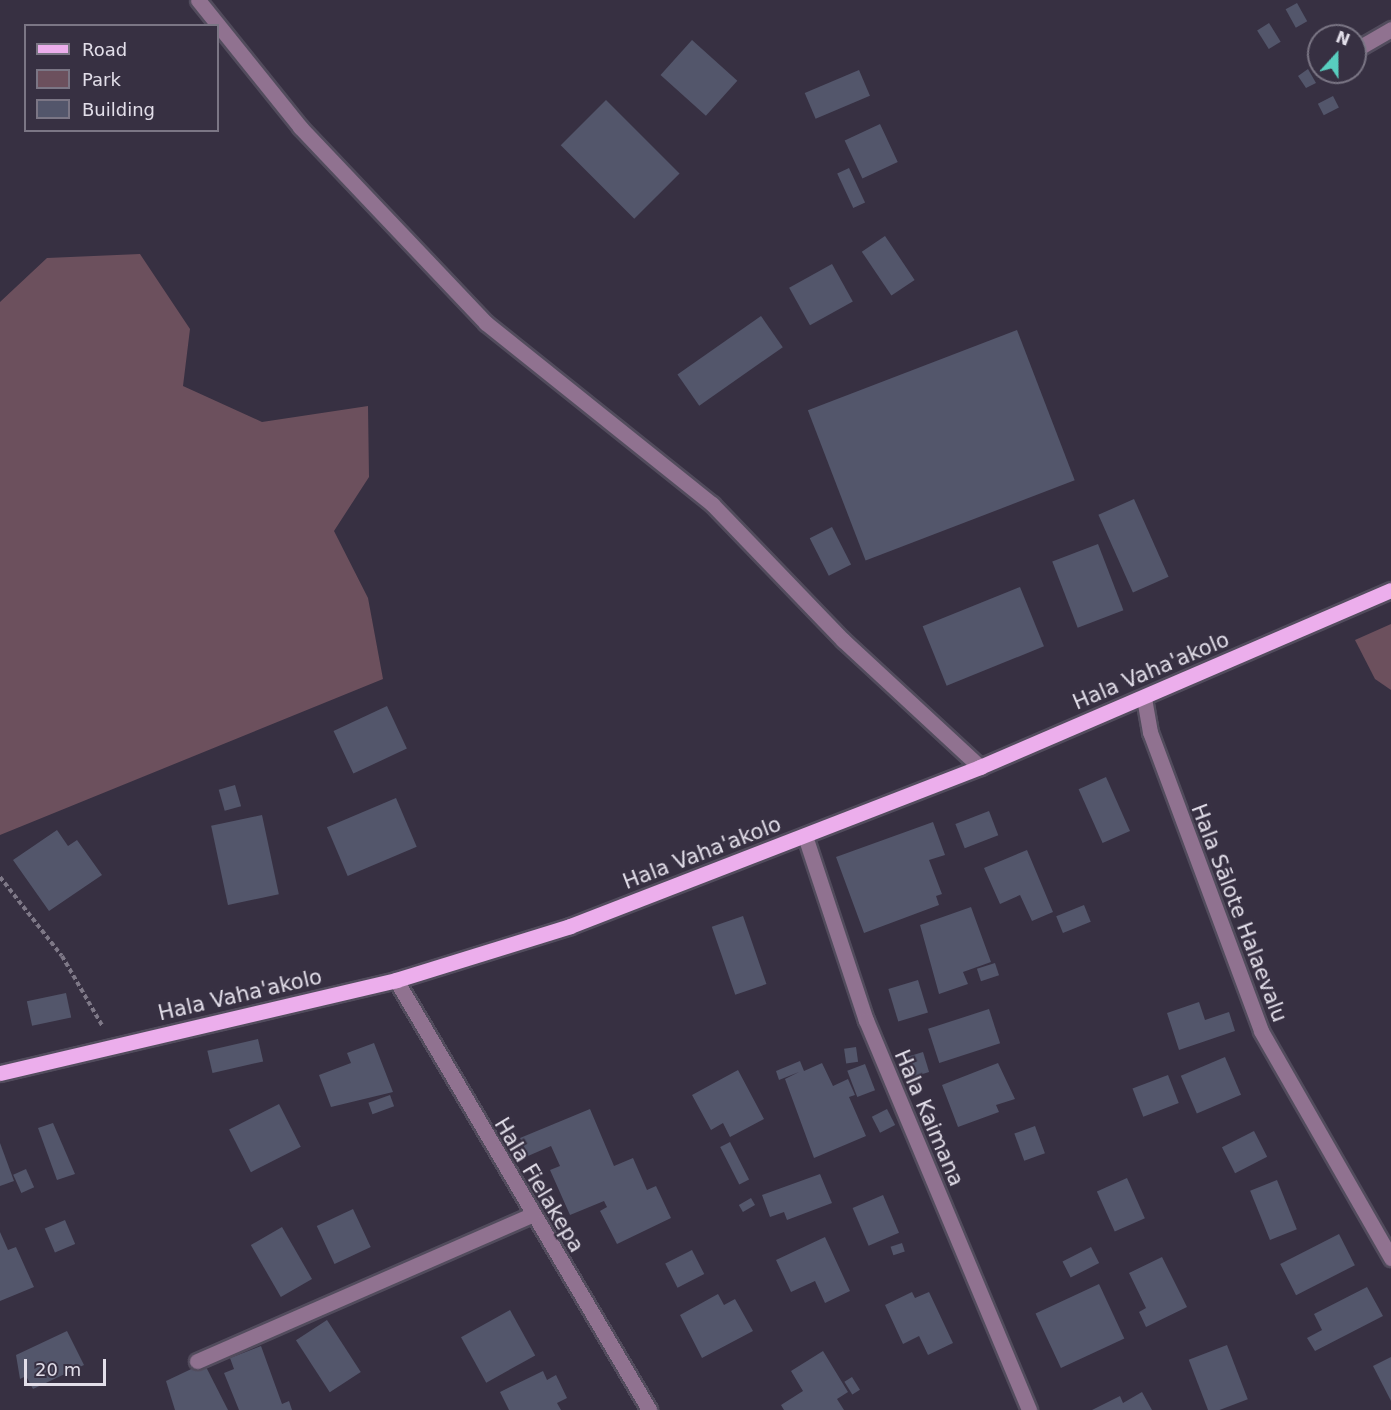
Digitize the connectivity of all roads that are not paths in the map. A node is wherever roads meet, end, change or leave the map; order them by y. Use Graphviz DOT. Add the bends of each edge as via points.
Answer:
graph roads {
  1 [pos="198,0"];
  2 [pos="217,24"];
  3 [pos="219,26"];
  4 [pos="1391,29"];
  5 [pos="1367,43"];
  6 [pos="1391,591"];
  7 [pos="1144,698"];
  8 [pos="980,767"];
  9 [pos="805,836"];
  10 [pos="396,980"];
  11 [pos="0,1073"];
  12 [pos="533,1215"];
  13 [pos="1391,1258"];
  14 [pos="197,1361"];
  15 [pos="649,1410"];
  16 [pos="1029,1410"];
  1 -- 2 [label="street"];
  3 -- 8 [label="street" via="300,127 486,323 712,504 843,640"];
  4 -- 5 [label="street"];
  6 -- 7 [label="main road, Hala Vaha'akolo"];
  7 -- 8 [label="main road, Hala Vaha'akolo"];
  7 -- 13 [label="street, Hala Sālote Halaevalu" via="1149,732 1261,1031"];
  8 -- 9 [label="main road, Hala Vaha'akolo"];
  9 -- 10 [label="main road, Hala Vaha'akolo" via="570,926"];
  9 -- 16 [label="street, Hala Kaimana" via="866,1020"];
  10 -- 11 [label="main road, Hala Vaha'akolo"];
  10 -- 12 [label="street, Hala Fielakepa"];
  12 -- 14 [label="street"];
  12 -- 15 [label="street, Hala Fielakepa"];
}
